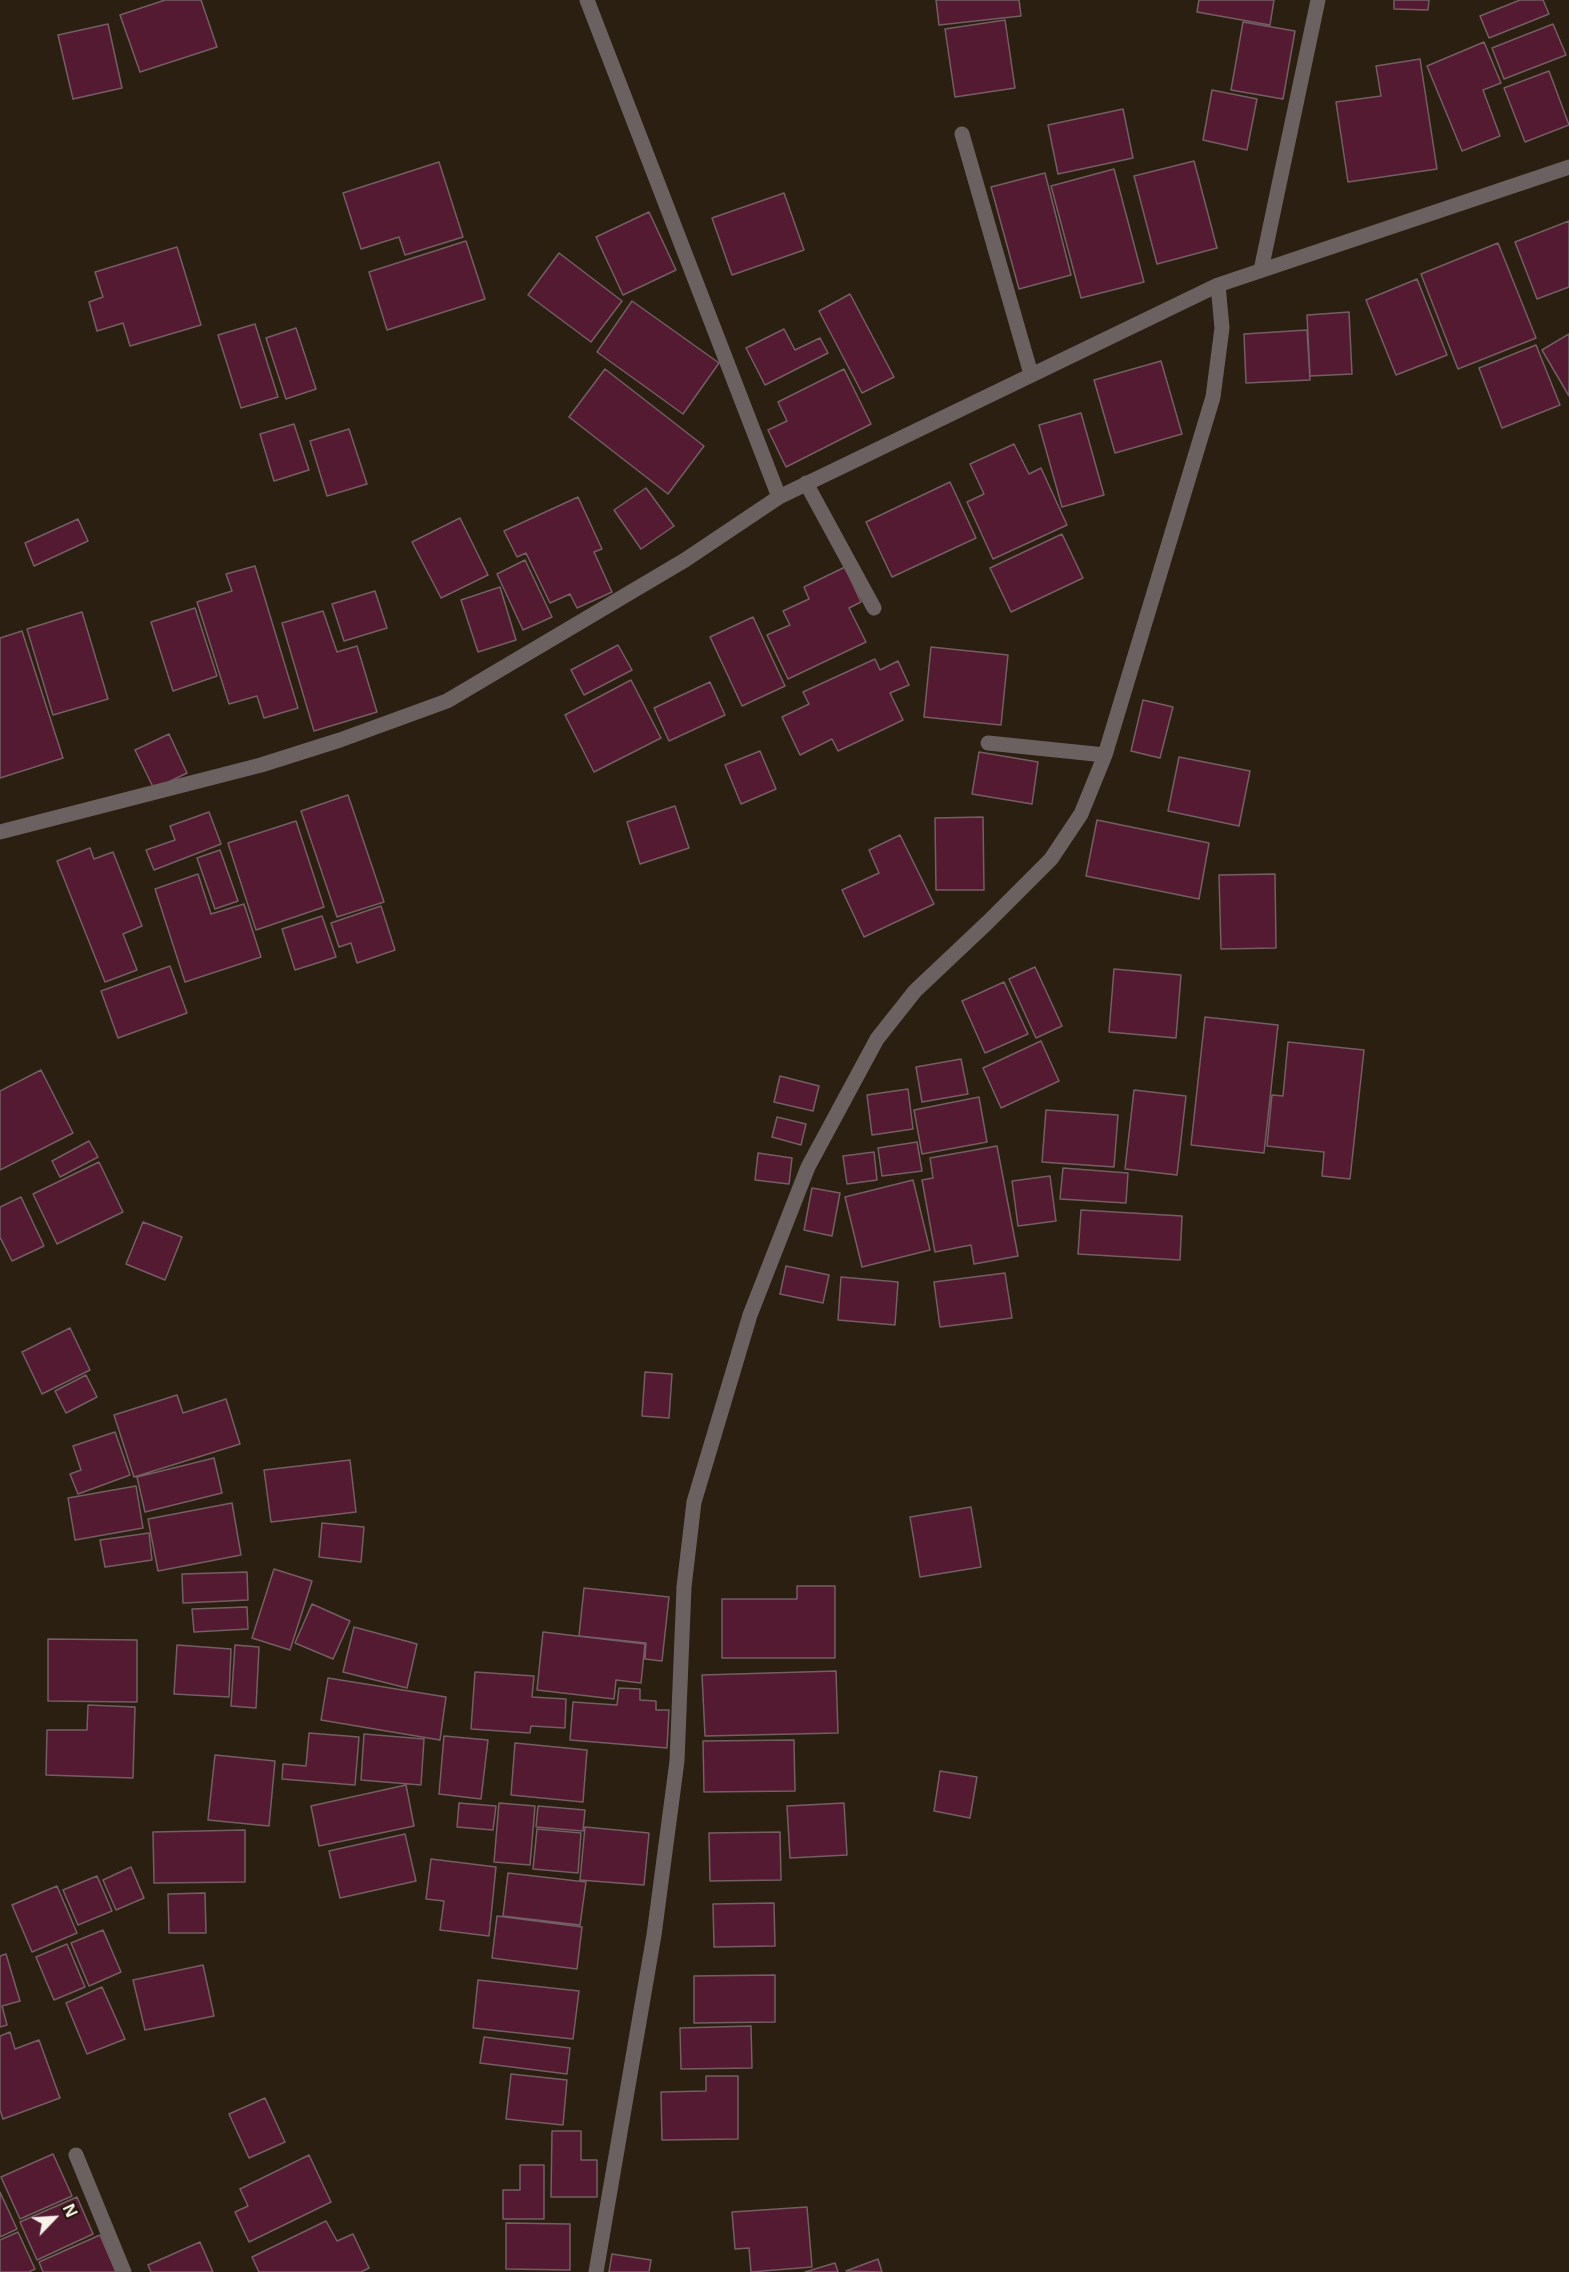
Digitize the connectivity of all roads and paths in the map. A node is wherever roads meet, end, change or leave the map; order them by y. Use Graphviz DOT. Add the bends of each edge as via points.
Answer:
graph roads {
  1 [pos="587,0"];
  2 [pos="1318,0"];
  3 [pos="962,134"];
  4 [pos="1569,166"];
  5 [pos="1261,270"];
  6 [pos="1218,285"];
  7 [pos="1031,374"];
  8 [pos="806,483"];
  9 [pos="779,496"];
  10 [pos="874,608"];
  11 [pos="988,743"];
  12 [pos="1105,755"];
  13 [pos="0,832"];
  14 [pos="76,2155"];
  15 [pos="124,2272"];
  16 [pos="596,2272"];
  1 -- 9 [label="street"];
  2 -- 5 [label="street"];
  3 -- 7 [label="street"];
  4 -- 5 [label="street"];
  5 -- 6 [label="street"];
  6 -- 7 [label="street"];
  6 -- 12 [label="street" via="1222,328 1213,397"];
  7 -- 8 [label="street"];
  8 -- 9 [label="street"];
  8 -- 10 [label="street"];
  9 -- 13 [label="street" via="685,560 447,701 261,765"];
  11 -- 12 [label="street"];
  12 -- 16 [label="street" via="1081,814 1051,859 915,991 877,1039 808,1167 750,1315 694,1502 684,1587 677,1761 654,1935"];
  14 -- 15 [label="street"];
}
